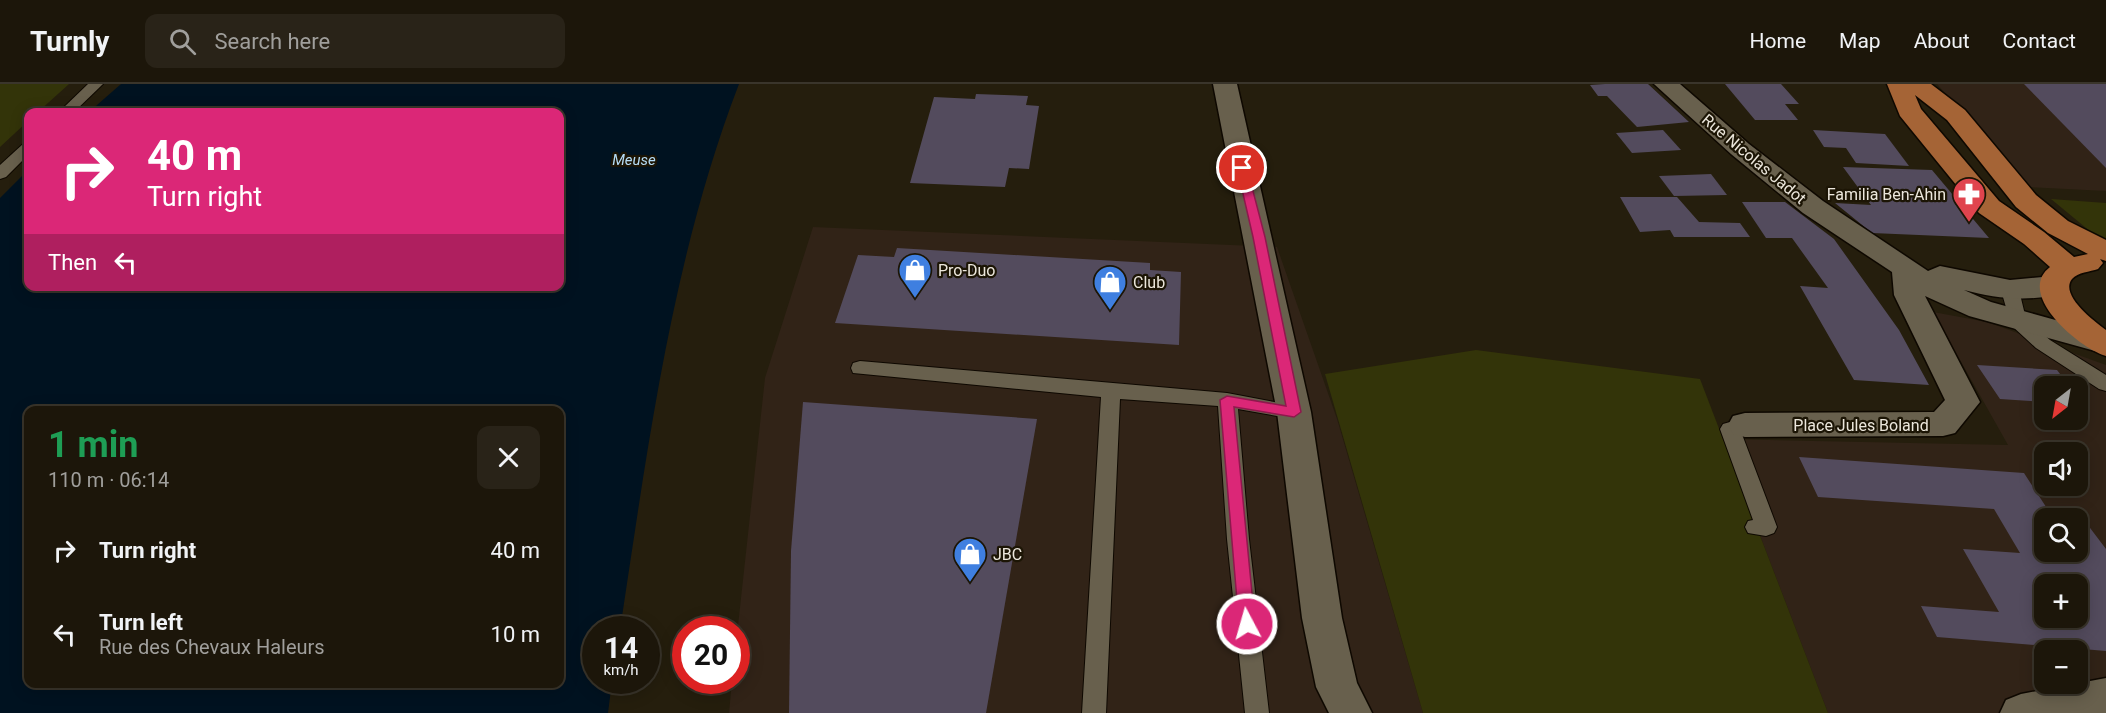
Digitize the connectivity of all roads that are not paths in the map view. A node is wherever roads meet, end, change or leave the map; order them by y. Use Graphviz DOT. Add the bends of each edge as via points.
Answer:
graph roads {
  1 [pos="96,84"];
  2 [pos="1225,84"];
  3 [pos="1666,84"];
  4 [pos="1899,84"];
  5 [pos="1916,84"];
  6 [pos="70,108"];
  7 [pos="24,151"];
  8 [pos="0,174"];
  9 [pos="2106,252"];
  10 [pos="2106,262"];
  11 [pos="1906,268"];
  12 [pos="2060,277"];
  13 [pos="2010,290"];
  14 [pos="2017,321"];
  15 [pos="2105,344"];
  16 [pos="860,368"];
  17 [pos="2106,384"];
  18 [pos="1111,391"];
  19 [pos="1227,400"];
  20 [pos="1294,412"];
  21 [pos="1732,428"];
  22 [pos="1756,527"];
  23 [pos="2106,696"];
  24 [pos="1094,713"];
  25 [pos="1257,713"];
  26 [pos="1351,713"];
  27 [pos="2021,713"];
  1 -- 6 [label="lane"];
  2 -- 20 [label="street"];
  3 -- 11 [label="street, Rue Nicolas Jadot" via="1813,207"];
  4 -- 12 [label="main road" via="1909,111 1989,207 2034,238"];
  5 -- 9 [label="main road" via="1956,115 2026,201 2058,227"];
  7 -- 8 [label="lane"];
  10 -- 12 [label="main road" via="2085,263"];
  11 -- 13 [label="street, Rue Nicolas Jadot"];
  11 -- 14 [label="street, Rue Nicolas Jadot" via="1930,287"];
  11 -- 21 [label="street, Place Jules Boland" via="1909,295 1963,402 1943,424"];
  12 -- 13 [label="street, Rue Nicolas Jadot"];
  12 -- 15 [label="main road" via="2056,300 2082,329"];
  13 -- 14 [label="lane"];
  14 -- 15 [label="street, Rue Nicolas Jadot"];
  14 -- 17 [label="lane" via="2043,344"];
  16 -- 18 [label="lane"];
  18 -- 19 [label="lane"];
  18 -- 24 [label="lane"];
  19 -- 20 [label="lane"];
  19 -- 25 [label="lane"];
  20 -- 26 [label="street" via="1322,618 1337,687"];
  21 -- 22 [label="lane" via="1766,527"];
  23 -- 27 [label="street"];
}
